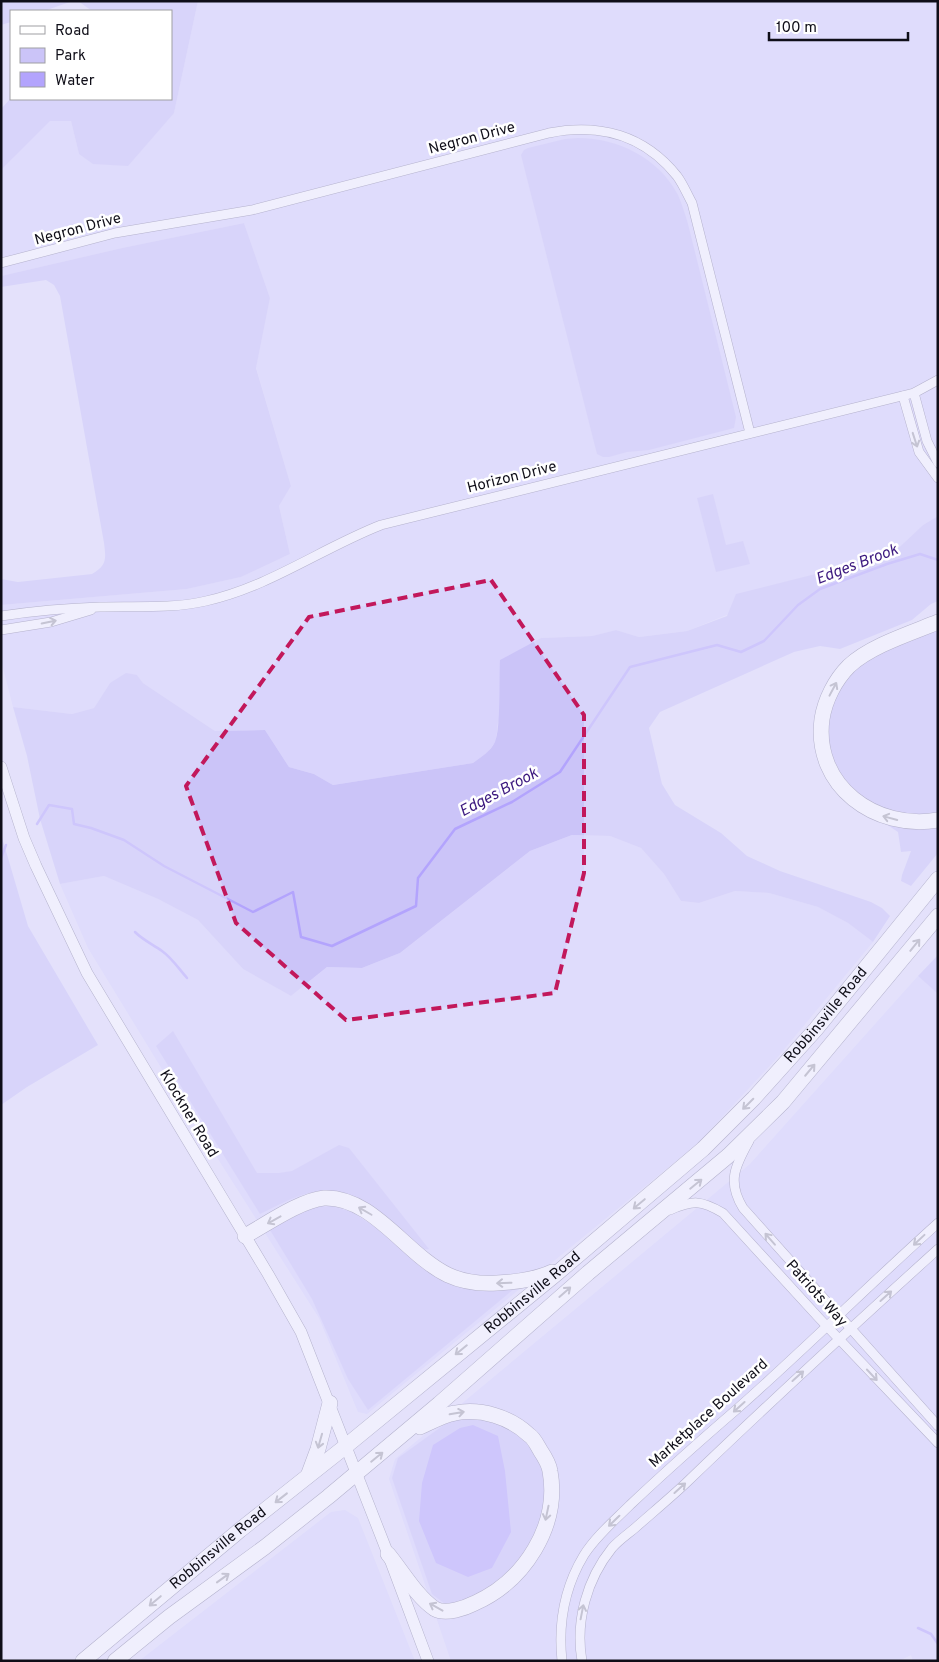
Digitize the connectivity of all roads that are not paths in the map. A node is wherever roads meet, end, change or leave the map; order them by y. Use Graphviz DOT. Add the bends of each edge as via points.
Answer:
graph roads {
  1 [pos="1,264"];
  2 [pos="938,380"];
  3 [pos="914,393"];
  4 [pos="903,396"];
  5 [pos="750,433"];
  6 [pos="938,463"];
  7 [pos="938,478"];
  8 [pos="98,607"];
  9 [pos="1,616"];
  10 [pos="938,622"];
  11 [pos="1,630"];
  12 [pos="1,767"];
  13 [pos="938,820"];
  14 [pos="938,879"];
  15 [pos="938,916"];
  16 [pos="757,1128"];
  17 [pos="658,1215"];
  18 [pos="938,1223"];
  19 [pos="245,1236"];
  20 [pos="938,1249"];
  21 [pos="567,1264"];
  22 [pos="837,1315"];
  23 [pos="826,1326"];
  24 [pos="850,1329"];
  25 [pos="839,1339"];
  26 [pos="330,1403"];
  27 [pos="938,1426"];
  28 [pos="397,1440"];
  29 [pos="938,1443"];
  30 [pos="346,1446"];
  31 [pos="357,1473"];
  32 [pos="307,1477"];
  33 [pos="388,1554"];
  34 [pos="83,1661"];
  35 [pos="115,1661"];
  36 [pos="428,1661"];
  37 [pos="562,1661"];
  38 [pos="582,1661"];
  1 -- 5 [label="street, Negron Drive" via="115,233 252,210 549,133 578,128 616,133 662,161 678,177 692,203"];
  2 -- 3 [label="street, Horizon Drive"];
  3 -- 4 [label="street, Horizon Drive"];
  3 -- 6 [label="street" via="927,441"];
  4 -- 5 [label="street, Horizon Drive"];
  4 -- 7 [label="street, one-way" via="919,452"];
  5 -- 8 [label="street, Horizon Drive" via="381,525 252,587 224,597 181,606"];
  8 -- 9 [label="street, Horizon Drive"];
  11 -- 8 [label="street, Horizon Drive, one-way" via="50,622"];
  13 -- 10 [label="highway, one-way" via="895,819 864,807 844,791 835,778 822,739 828,698 849,666 870,651"];
  12 -- 19 [label="main road, Klockner Road" via="24,838 79,957"];
  14 -- 21 [label="highway, Robbinsville Road, one-way" via="816,1029 754,1098 702,1149"];
  16 -- 15 [label="highway, Robbinsville Road, one-way" via="783,1102"];
  17 -- 16 [label="highway, Robbinsville Road, one-way"];
  22 -- 16 [label="street, Patriots Way, one-way" via="737,1198 735,1170"];
  17 -- 23 [label="street, Patriots Way" via="698,1202 724,1213"];
  28 -- 17 [label="highway, Robbinsville Road, one-way"];
  18 -- 22 [label="street, Marketplace Boulevard, one-way"];
  21 -- 19 [label="highway, one-way" via="544,1276 477,1284 449,1276 425,1261 369,1212 346,1201 323,1198 302,1204"];
  19 -- 26 [label="main road, Klockner Road" via="301,1332"];
  24 -- 20 [label="street, one-way"];
  21 -- 30 [label="highway, Robbinsville Road, one-way"];
  22 -- 23 [label="street, Marketplace Boulevard"];
  22 -- 24 [label="street, Patriots Way"];
  23 -- 25 [label="street, Patriots Way"];
  23 -- 37 [label="street, Marketplace Boulevard, one-way" via="598,1538 572,1578 566,1595 562,1613"];
  24 -- 25 [label="street"];
  24 -- 27 [label="street, Patriots Way"];
  25 -- 29 [label="street, Patriots Way, one-way"];
  38 -- 25 [label="street, one-way" via="580,1623 584,1602 613,1547"];
  26 -- 30 [label="main road, Klockner Road"];
  26 -- 32 [label="highway, one-way"];
  31 -- 28 [label="highway, Robbinsville Road, one-way"];
  28 -- 33 [label="highway, one-way" via="454,1413 488,1413 530,1435 550,1469 551,1488 542,1537 517,1574 487,1598 465,1608 436,1609"];
  30 -- 31 [label="main road, Klockner Road"];
  30 -- 32 [label="highway, Robbinsville Road"];
  31 -- 33 [label="main road, Klockner Road"];
  35 -- 31 [label="highway, Robbinsville Road, one-way"];
  32 -- 34 [label="highway, Robbinsville Road, one-way"];
  33 -- 36 [label="main road, Klockner Road"];
}
